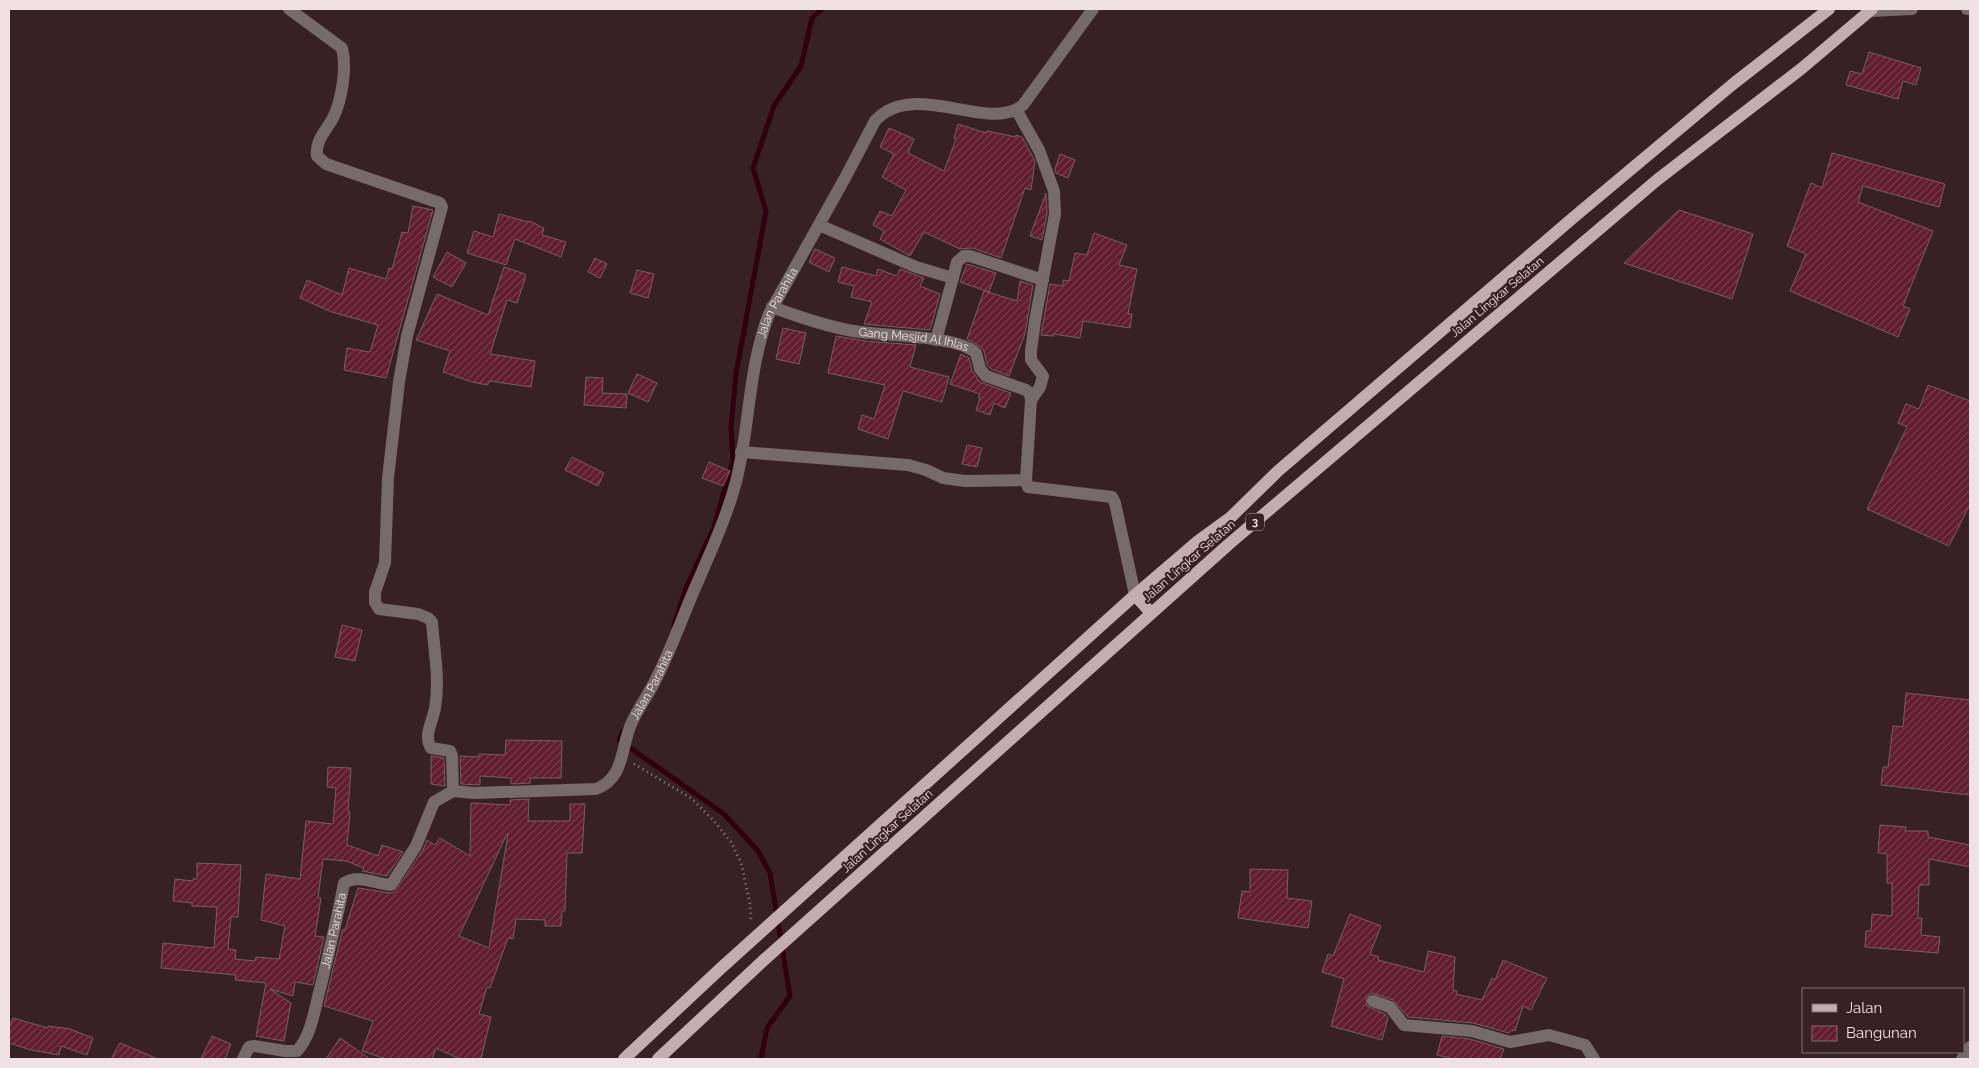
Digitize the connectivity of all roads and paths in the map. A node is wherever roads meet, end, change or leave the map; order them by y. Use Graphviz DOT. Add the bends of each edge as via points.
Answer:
graph roads {
  1 [pos="289,9"];
  2 [pos="1093,9"];
  3 [pos="1829,9"];
  4 [pos="1912,9"];
  5 [pos="1871,10"];
  6 [pos="1017,111"];
  7 [pos="819,225"];
  8 [pos="953,278"];
  9 [pos="1043,280"];
  10 [pos="772,307"];
  11 [pos="936,340"];
  12 [pos="1031,400"];
  13 [pos="742,452"];
  14 [pos="1026,480"];
  15 [pos="1135,594"];
  16 [pos="1151,613"];
  17 [pos="623,757"];
  18 [pos="453,792"];
  19 [pos="753,940"];
  20 [pos="1373,1001"];
  21 [pos="1970,1047"];
  22 [pos="242,1059"];
  23 [pos="624,1059"];
  24 [pos="658,1059"];
  25 [pos="1594,1059"];
  26 [pos="1962,1059"];
  1 -- 18 [label="street" via="342,48 345,60 334,117 316,147 317,156 326,164 440,203 442,207 405,345 389,469 385,563 375,602 379,609 418,614 432,622 436,706 427,742 431,748 450,751"];
  2 -- 6 [label="street"];
  3 -- 15 [label="main road, Jalan Lingkar Selatan / 3" via="1733,84 1567,223 1284,465 1231,517"];
  4 -- 5 [label="street, 3"];
  5 -- 16 [label="main road, Jalan Lingkar Selatan / 3" via="1657,180"];
  6 -- 7 [label="street, Jalan Parahita" via="1003,114 912,104 890,108 875,121"];
  6 -- 9 [label="street" via="1039,150 1054,190 1055,214"];
  7 -- 8 [label="street" via="916,267"];
  7 -- 10 [label="street, Jalan Parahita"];
  8 -- 9 [label="street" via="957,262 964,256 970,256"];
  8 -- 11 [label="street"];
  9 -- 12 [label="street" via="1031,360 1043,376"];
  10 -- 11 [label="street, Gang Mesjid Al Ihlas" via="839,328"];
  10 -- 13 [label="street, Jalan Parahita" via="760,338"];
  11 -- 12 [label="street, Gang Mesjid Al Ihlas" via="972,349 982,373 1021,387 1030,394"];
  12 -- 14 [label="street"];
  13 -- 14 [label="street" via="908,465 965,482"];
  13 -- 17 [label="street, Jalan Parahita" via="721,527 656,679 632,721 624,742"];
  14 -- 15 [label="street" via="1031,488 1112,497"];
  15 -- 16 [label="main road"];
  15 -- 19 [label="main road, Jalan Lingkar Selatan / 3"];
  16 -- 24 [label="main road, Jalan Lingkar Selatan / 3"];
  17 -- 18 [label="street, Jalan Parahita" via="616,774 596,789"];
  17 -- 19 [label="path" via="691,798 731,842 741,862 750,904"];
  18 -- 22 [label="street, Jalan Parahita" via="434,802 416,846 391,886 366,880 344,883 322,982 302,1046 291,1052 249,1047"];
  19 -- 23 [label="main road, Jalan Lingkar Selatan / 3"];
  20 -- 25 [label="street" via="1390,1007 1404,1025 1472,1031 1510,1042 1549,1034 1585,1045"];
  21 -- 26 [label="street"];
}
